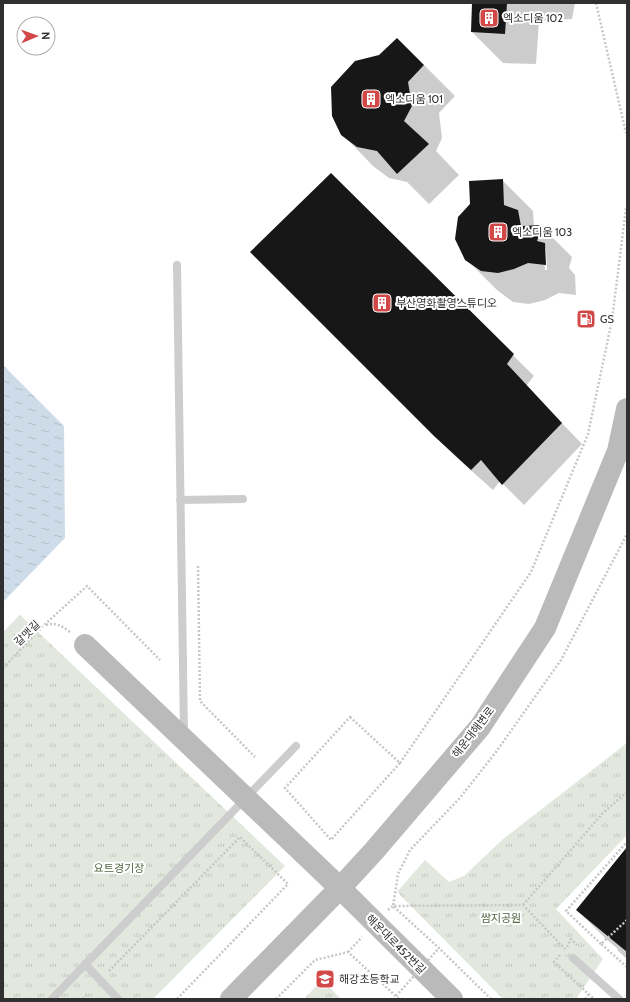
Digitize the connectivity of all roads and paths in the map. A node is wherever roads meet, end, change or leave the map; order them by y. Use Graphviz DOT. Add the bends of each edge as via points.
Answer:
graph roads {
  1 [pos="596,3"];
  2 [pos="626,133"];
  3 [pos="626,208"];
  4 [pos="177,265"];
  5 [pos="627,409"];
  6 [pos="180,500"];
  7 [pos="243,500"];
  8 [pos="627,534"];
  9 [pos="198,566"];
  10 [pos="43,626"];
  11 [pos="85,645"];
  12 [pos="160,660"];
  13 [pos="3,668"];
  14 [pos="184,740"];
  15 [pos="296,746"];
  16 [pos="255,757"];
  17 [pos="400,764"];
  18 [pos="627,792"];
  19 [pos="245,799"];
  20 [pos="627,842"];
  21 [pos="340,888"];
  22 [pos="523,905"];
  23 [pos="393,906"];
  24 [pos="627,920"];
  25 [pos="601,944"];
  26 [pos="439,948"];
  27 [pos="565,949"];
  28 [pos="573,958"];
  29 [pos="85,964"];
  30 [pos="627,967"];
  31 [pos="108,973"];
  32 [pos="88,993"];
  33 [pos="589,994"];
  34 [pos="396,996"];
  35 [pos="52,999"];
  36 [pos="83,999"];
  37 [pos="118,999"];
  38 [pos="176,999"];
  39 [pos="231,999"];
  40 [pos="276,999"];
  41 [pos="399,999"];
  42 [pos="452,999"];
  43 [pos="491,999"];
  44 [pos="585,999"];
  45 [pos="619,999"];
  1 -- 2 [label="path"];
  3 -- 17 [label="path" via="612,320 588,434 531,572"];
  4 -- 6 [label="lane"];
  5 -- 21 [label="main road, 해운대해변로" via="618,451 545,628 480,727"];
  6 -- 7 [label="lane"];
  6 -- 14 [label="lane"];
  8 -- 23 [label="path" via="561,660 496,752 459,799 410,850 398,874"];
  9 -- 16 [label="path" via="200,701"];
  10 -- 11 [label="path, 갈맷길" via="62,626"];
  10 -- 12 [label="path" via="87,586"];
  10 -- 13 [label="path, 갈맷길"];
  11 -- 14 [label="main road, 해운대로452번길"];
  14 -- 19 [label="main road, 해운대로452번길"];
  15 -- 19 [label="lane"];
  17 -- 17 [label="path" via="331,840 285,788 350,717"];
  18 -- 22 [label="path" via="603,813"];
  19 -- 21 [label="main road, 해운대로452번길"];
  19 -- 29 [label="lane"];
  20 -- 25 [label="path" via="566,911"];
  21 -- 39 [label="main road, 해운대해변로"];
  21 -- 42 [label="main road, 해운대로452번길"];
  22 -- 23 [label="path"];
  22 -- 27 [label="path"];
  23 -- 26 [label="path"];
  24 -- 25 [label="path"];
  25 -- 30 [label="path"];
  26 -- 34 [label="path, bridge"];
  26 -- 43 [label="path"];
  28 -- 45 [label="lane"];
  29 -- 35 [label="lane"];
  29 -- 37 [label="lane"];
  31 -- 38 [label="path" via="240,837 288,884"];
  32 -- 36 [label="path"];
  33 -- 44 [label="path"];
  34 -- 40 [label="path" via="348,952 315,960"];
  34 -- 41 [label="path"];
}
